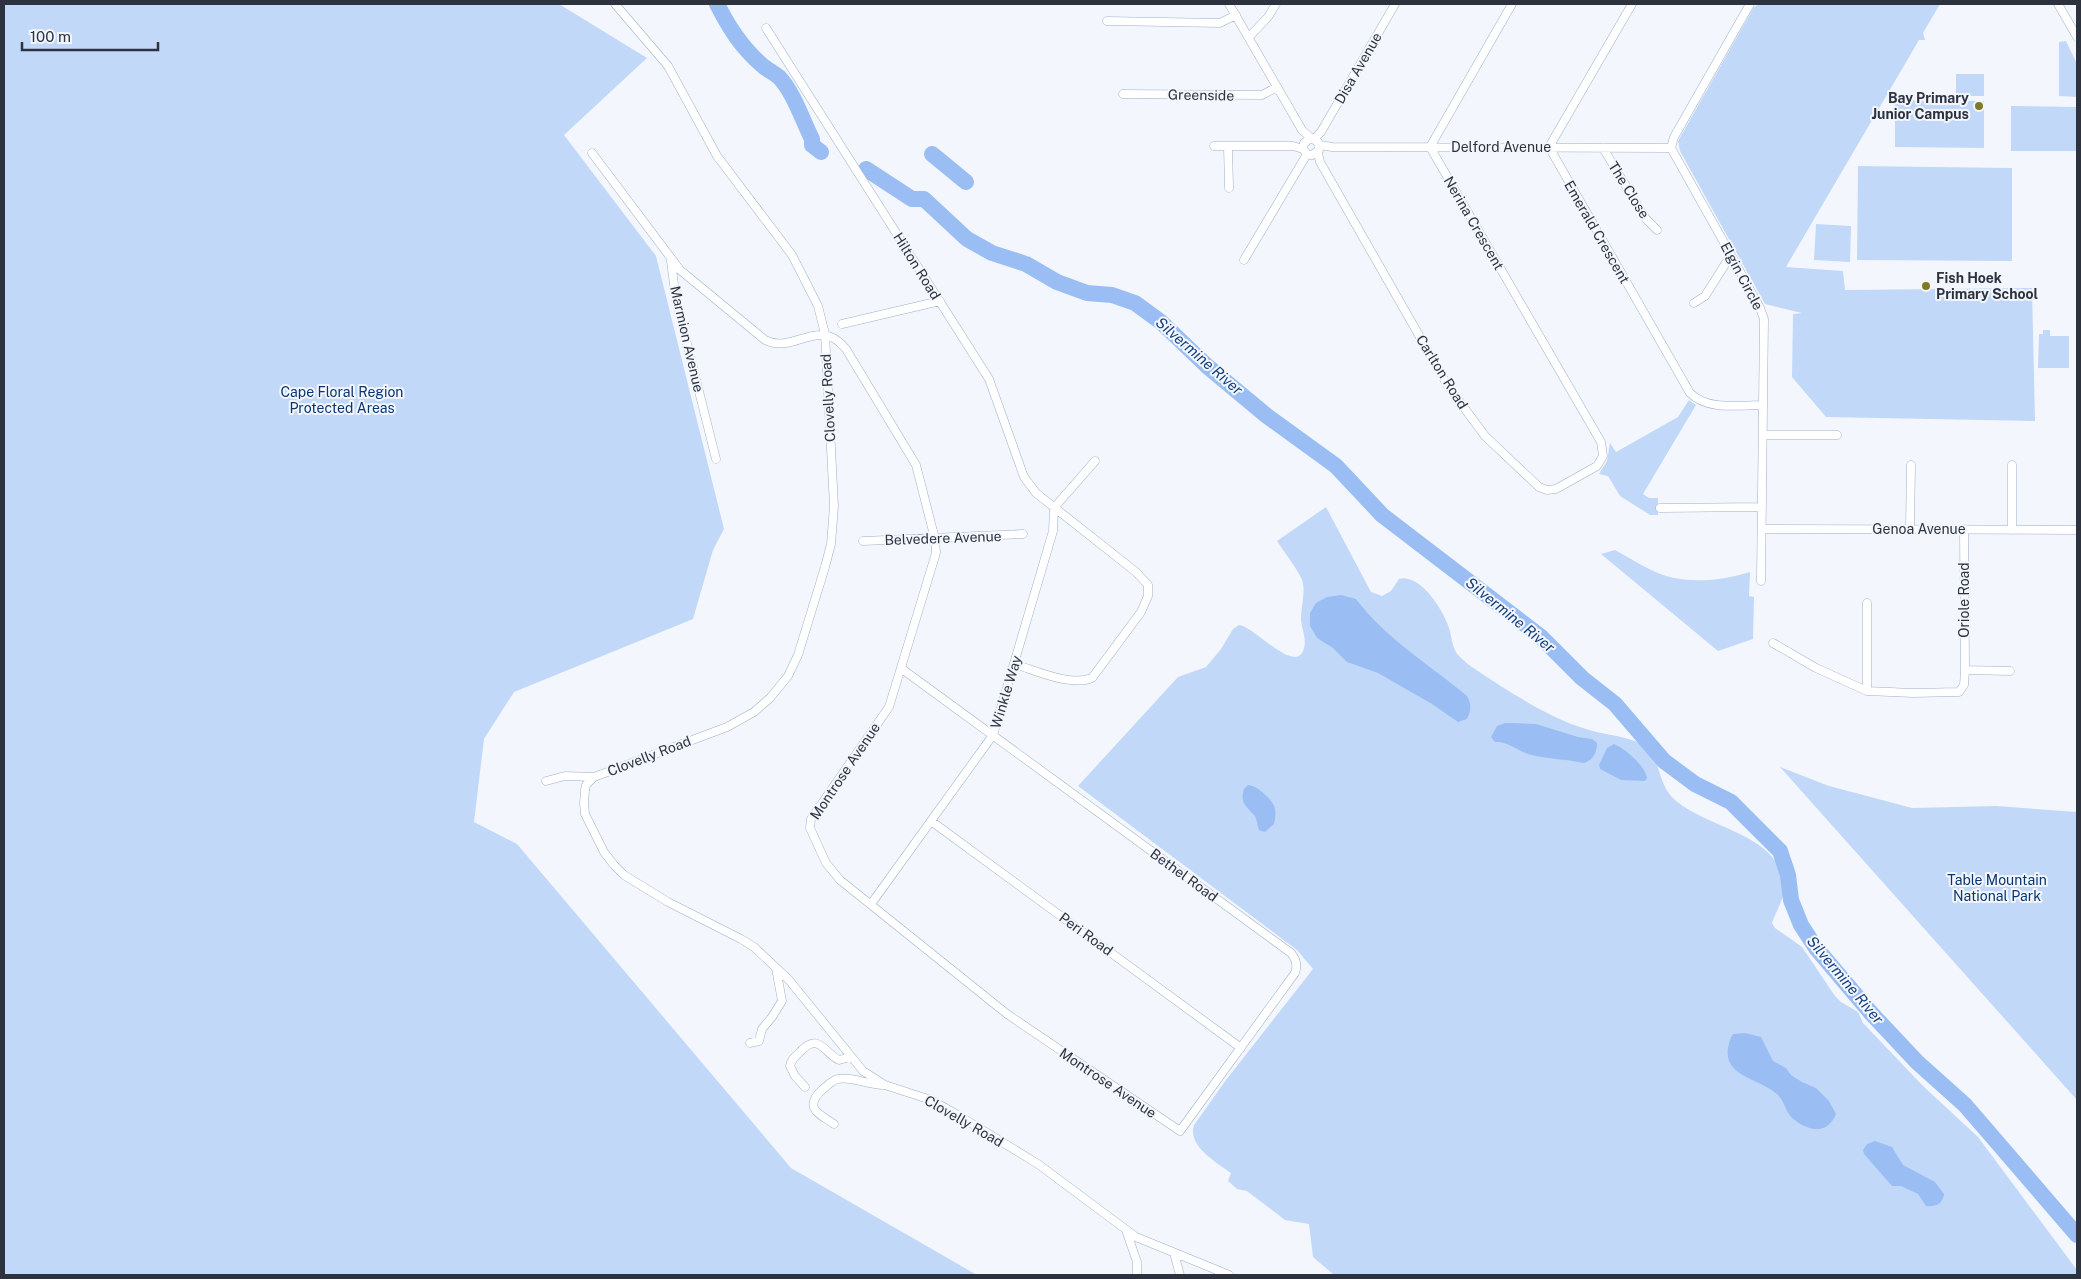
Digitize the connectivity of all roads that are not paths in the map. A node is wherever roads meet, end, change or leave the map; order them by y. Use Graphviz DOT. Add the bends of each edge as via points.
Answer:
graph roads {
  1 [pos="615,4"];
  2 [pos="1229,4"];
  3 [pos="1276,4"];
  4 [pos="1395,4"];
  5 [pos="1512,4"];
  6 [pos="1632,4"];
  7 [pos="1750,4"];
  8 [pos="2058,4"];
  9 [pos="1236,15"];
  10 [pos="1107,21"];
  11 [pos="766,28"];
  12 [pos="1248,37"];
  13 [pos="2077,37"];
  14 [pos="1276,87"];
  15 [pos="1123,94"];
  16 [pos="1214,146"];
  17 [pos="1228,146"];
  18 [pos="1312,146"];
  19 [pos="1430,147"];
  20 [pos="1549,148"];
  21 [pos="1603,148"];
  22 [pos="1671,148"];
  23 [pos="592,153"];
  24 [pos="1229,188"];
  25 [pos="1657,230"];
  26 [pos="1732,255"];
  27 [pos="671,260"];
  28 [pos="1244,260"];
  29 [pos="940,302"];
  30 [pos="1694,303"];
  31 [pos="842,324"];
  32 [pos="825,334"];
  33 [pos="1763,405"];
  34 [pos="1763,435"];
  35 [pos="1837,435"];
  36 [pos="1600,442"];
  37 [pos="716,459"];
  38 [pos="1095,461"];
  39 [pos="1911,466"];
  40 [pos="2012,466"];
  41 [pos="1762,506"];
  42 [pos="1054,508"];
  43 [pos="1660,508"];
  44 [pos="1762,528"];
  45 [pos="1910,529"];
  46 [pos="1964,530"];
  47 [pos="2012,530"];
  48 [pos="2077,530"];
  49 [pos="1023,534"];
  50 [pos="935,539"];
  51 [pos="863,541"];
  52 [pos="1761,581"];
  53 [pos="1867,603"];
  54 [pos="1773,643"];
  55 [pos="1014,664"];
  56 [pos="902,669"];
  57 [pos="1964,670"];
  58 [pos="2010,671"];
  59 [pos="1867,691"];
  60 [pos="993,735"];
  61 [pos="594,777"];
  62 [pos="546,781"];
  63 [pos="931,821"];
  64 [pos="871,904"];
  65 [pos="776,968"];
  66 [pos="750,1043"];
  67 [pos="1241,1048"];
  68 [pos="850,1057"];
  69 [pos="885,1085"];
  70 [pos="805,1087"];
  71 [pos="834,1124"];
  72 [pos="1180,1131"];
  73 [pos="1126,1230"];
  74 [pos="1174,1253"];
  75 [pos="1137,1275"];
  76 [pos="1180,1275"];
  77 [pos="1229,1275"];
  1 -- 32 [label="street, Clovelly Road" via="666,62 717,156 792,255 818,306"];
  2 -- 9 [label="street, Carlton Road"];
  3 -- 12 [label="street"];
  4 -- 18 [label="street, Disa Avenue"];
  5 -- 19 [label="street"];
  6 -- 20 [label="street"];
  7 -- 22 [label="street" via="1674,137"];
  8 -- 13 [label="street"];
  9 -- 10 [label="street" via="1220,23"];
  9 -- 12 [label="street, Carlton Road"];
  11 -- 29 [label="street, Hilton Road"];
  12 -- 14 [label="street, Carlton Road"];
  14 -- 15 [label="street, Greenside" via="1262,95"];
  14 -- 18 [label="street, Carlton Road"];
  16 -- 17 [label="street, Delford Avenue"];
  17 -- 18 [label="street, Delford Avenue"];
  17 -- 24 [label="street"];
  18 -- 19 [label="street, Delford Avenue"];
  18 -- 28 [label="street, Disa Avenue"];
  18 -- 36 [label="street, Carlton Road" via="1443,379 1492,443 1539,487 1547,490 1556,489 1597,466 1603,456"];
  19 -- 20 [label="street, Delford Avenue"];
  19 -- 36 [label="street, Nerina Crescent"];
  20 -- 21 [label="street, Delford Avenue"];
  20 -- 33 [label="street, Emerald Crescent" via="1690,393 1710,404"];
  21 -- 22 [label="street, Delford Avenue"];
  21 -- 25 [label="street, The Close" via="1646,219"];
  22 -- 26 [label="street, Elgin Circle"];
  23 -- 27 [label="street, Marmion Avenue"];
  26 -- 30 [label="street" via="1705,296"];
  26 -- 33 [label="street, Elgin Circle" via="1764,320"];
  27 -- 32 [label="street" via="769,342 781,343"];
  27 -- 37 [label="street, Marmion Avenue" via="676,300"];
  29 -- 31 [label="street"];
  29 -- 42 [label="street, Hilton Road" via="991,382 1024,477 1036,493"];
  32 -- 50 [label="street, Montrose Avenue" via="837,338 846,349 914,460"];
  32 -- 61 [label="street, Clovelly Road" via="834,506 831,544 794,664 781,686 754,712 727,727"];
  33 -- 34 [label="street, Elgin Circle"];
  34 -- 35 [label="street"];
  34 -- 41 [label="street, Elgin Circle"];
  38 -- 42 [label="street"];
  39 -- 45 [label="street"];
  40 -- 47 [label="street"];
  41 -- 43 [label="street"];
  41 -- 44 [label="street, Elgin Circle"];
  42 -- 55 [label="street, Winkle Way" via="1053,531"];
  42 -- 55 [label="street, Hilton Road" via="1143,578 1148,585 1148,596 1141,612 1092,678 1074,681"];
  44 -- 45 [label="street, Genoa Avenue"];
  44 -- 52 [label="street, Elgin Circle"];
  45 -- 46 [label="street, Genoa Avenue"];
  46 -- 47 [label="street, Genoa Avenue"];
  46 -- 57 [label="street, Oriole Road"];
  47 -- 48 [label="street, Genoa Avenue"];
  49 -- 50 [label="street, Belvedere Avenue"];
  50 -- 51 [label="street, Belvedere Avenue"];
  50 -- 56 [label="street, Montrose Avenue" via="936,553"];
  53 -- 59 [label="street"];
  54 -- 59 [label="street" via="1816,668"];
  55 -- 60 [label="street, Winkle Way"];
  56 -- 60 [label="street, Bethel Road"];
  56 -- 64 [label="street, Montrose Avenue" via="885,714 810,824 828,868"];
  57 -- 58 [label="street"];
  57 -- 59 [label="street, Oriole Road" via="1964,685 1959,692"];
  60 -- 63 [label="street, Winkle Way"];
  60 -- 67 [label="street, Bethel Road" via="1291,953 1297,965 1295,973"];
  61 -- 62 [label="street" via="565,776"];
  61 -- 65 [label="street, Clovelly Road" via="586,785 585,814 614,865 624,875 668,902 741,939"];
  63 -- 64 [label="street, Winkle Way"];
  63 -- 67 [label="street, Peri Road"];
  64 -- 72 [label="street, Montrose Avenue" via="1007,1014"];
  65 -- 66 [label="street" via="782,1001 762,1029 759,1041"];
  65 -- 68 [label="street, Clovelly Road"];
  67 -- 72 [label="street, Bethel Road"];
  68 -- 69 [label="street, Clovelly Road" via="863,1071"];
  68 -- 70 [label="street" via="839,1060 820,1045 809,1044 795,1056 790,1066"];
  69 -- 71 [label="street" via="874,1086 839,1078 829,1084 818,1094 813,1106 816,1112"];
  69 -- 73 [label="street, Clovelly Road" via="931,1100 956,1114 1038,1164"];
  73 -- 74 [label="street, Clovelly Road"];
  73 -- 75 [label="street" via="1138,1262"];
  74 -- 76 [label="street"];
  74 -- 77 [label="street, Clovelly Road"];
}
